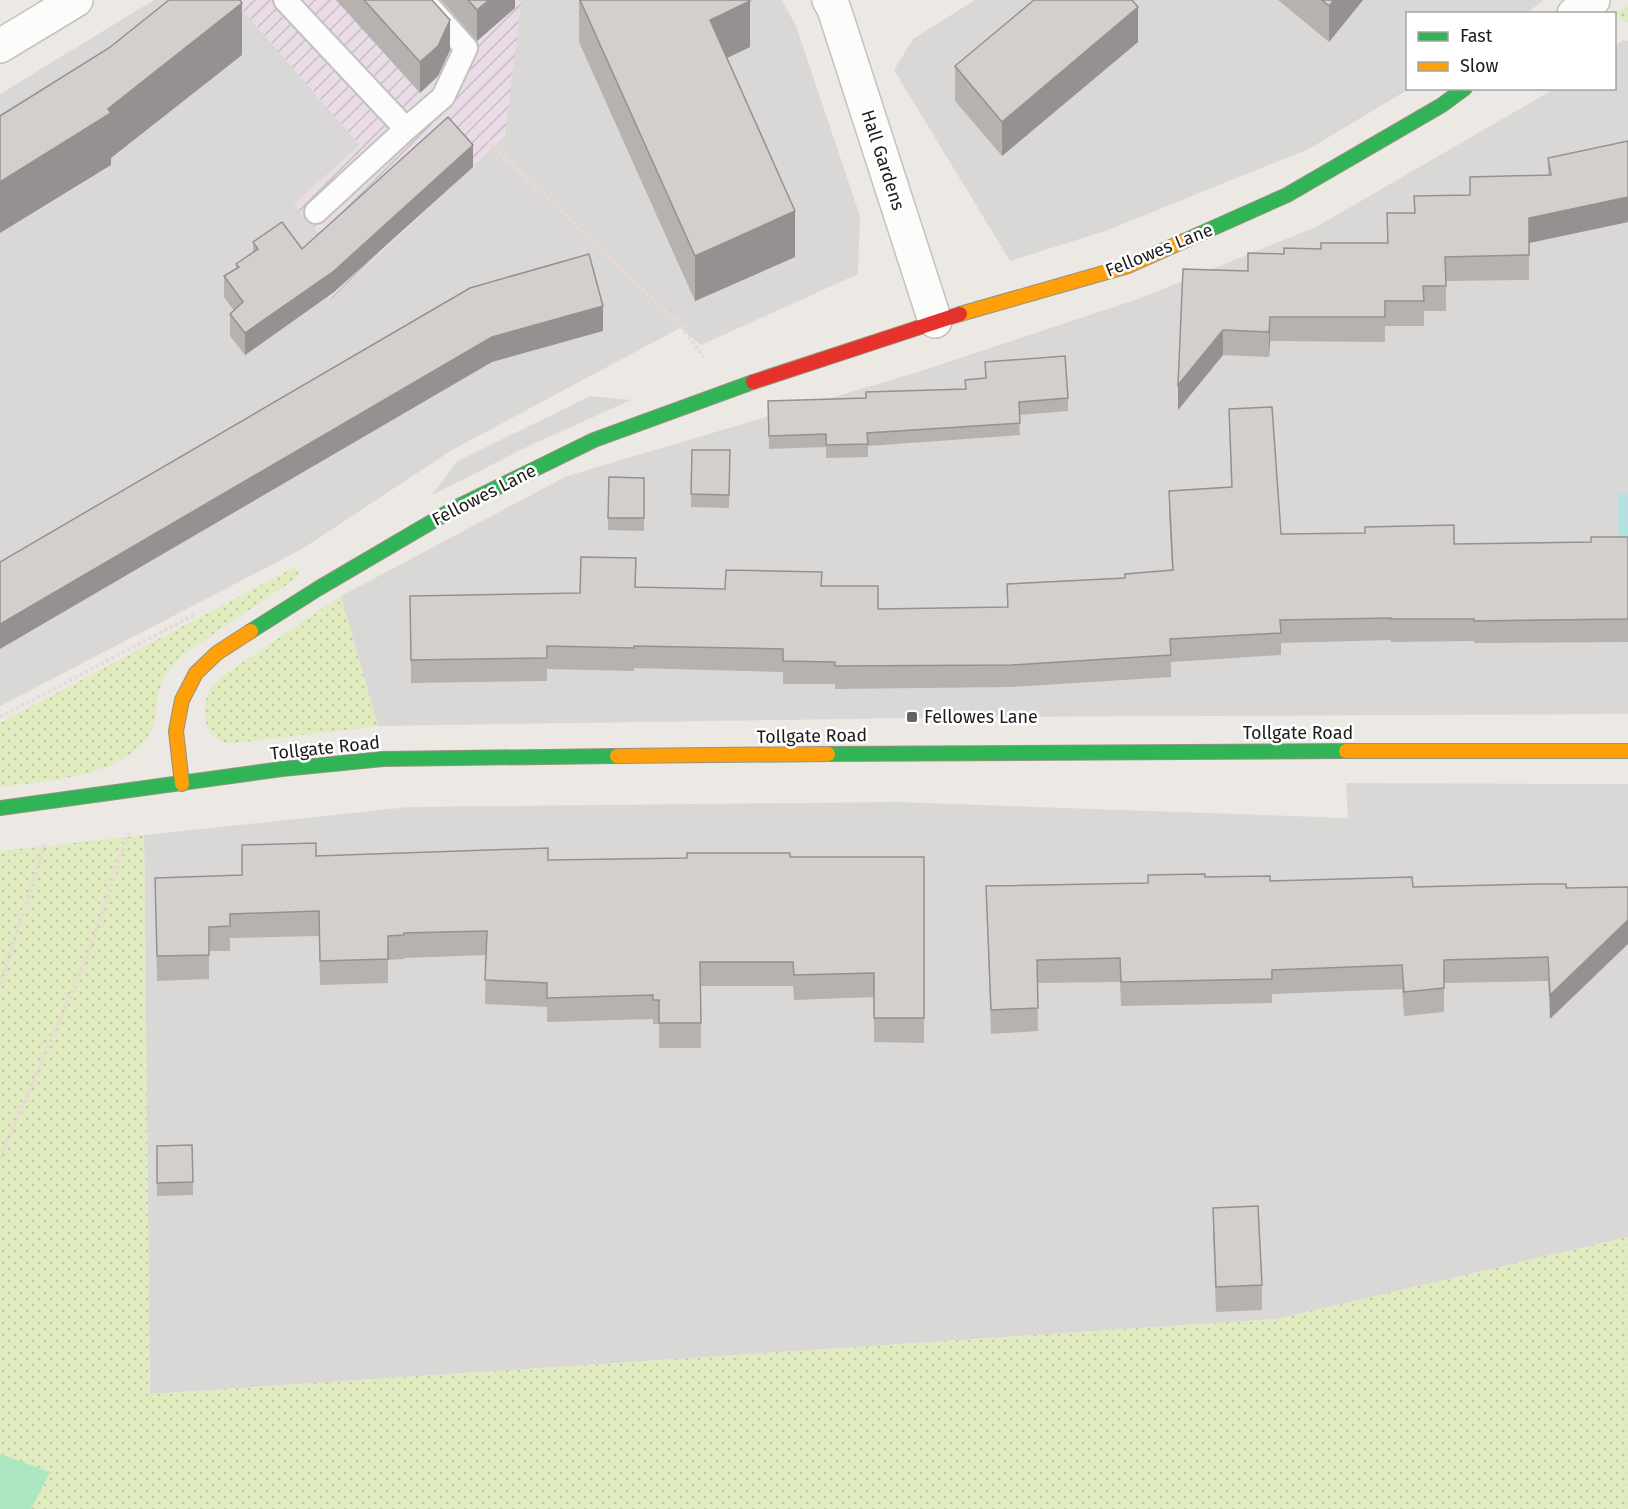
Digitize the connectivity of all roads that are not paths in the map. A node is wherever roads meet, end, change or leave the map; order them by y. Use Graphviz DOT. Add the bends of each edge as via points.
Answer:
graph roads {
  1 [pos="76,0"];
  2 [pos="285,0"];
  3 [pos="423,0"];
  4 [pos="1593,0"];
  5 [pos="839,3"];
  6 [pos="1577,12"];
  7 [pos="0,46"];
  8 [pos="1462,90"];
  9 [pos="406,129"];
  10 [pos="316,212"];
  11 [pos="935,321"];
  12 [pos="1628,751"];
  13 [pos="182,784"];
  14 [pos="0,808"];
  1 -- 7 [label="street"];
  2 -- 9 [label="lane"];
  3 -- 9 [label="lane" via="466,48 443,97"];
  4 -- 6 [label="street"];
  5 -- 11 [label="street, Hall Gardens"];
  8 -- 11 [label="street, Fellowes Lane" via="1287,195 1128,266"];
  9 -- 10 [label="lane"];
  11 -- 13 [label="street, Fellowes Lane" via="594,440 458,507 319,588 217,653 196,673 182,700 176,731"];
  12 -- 13 [label="street, Tollgate Road" via="1125,751 383,759"];
  13 -- 14 [label="street, Tollgate Road"];
}
